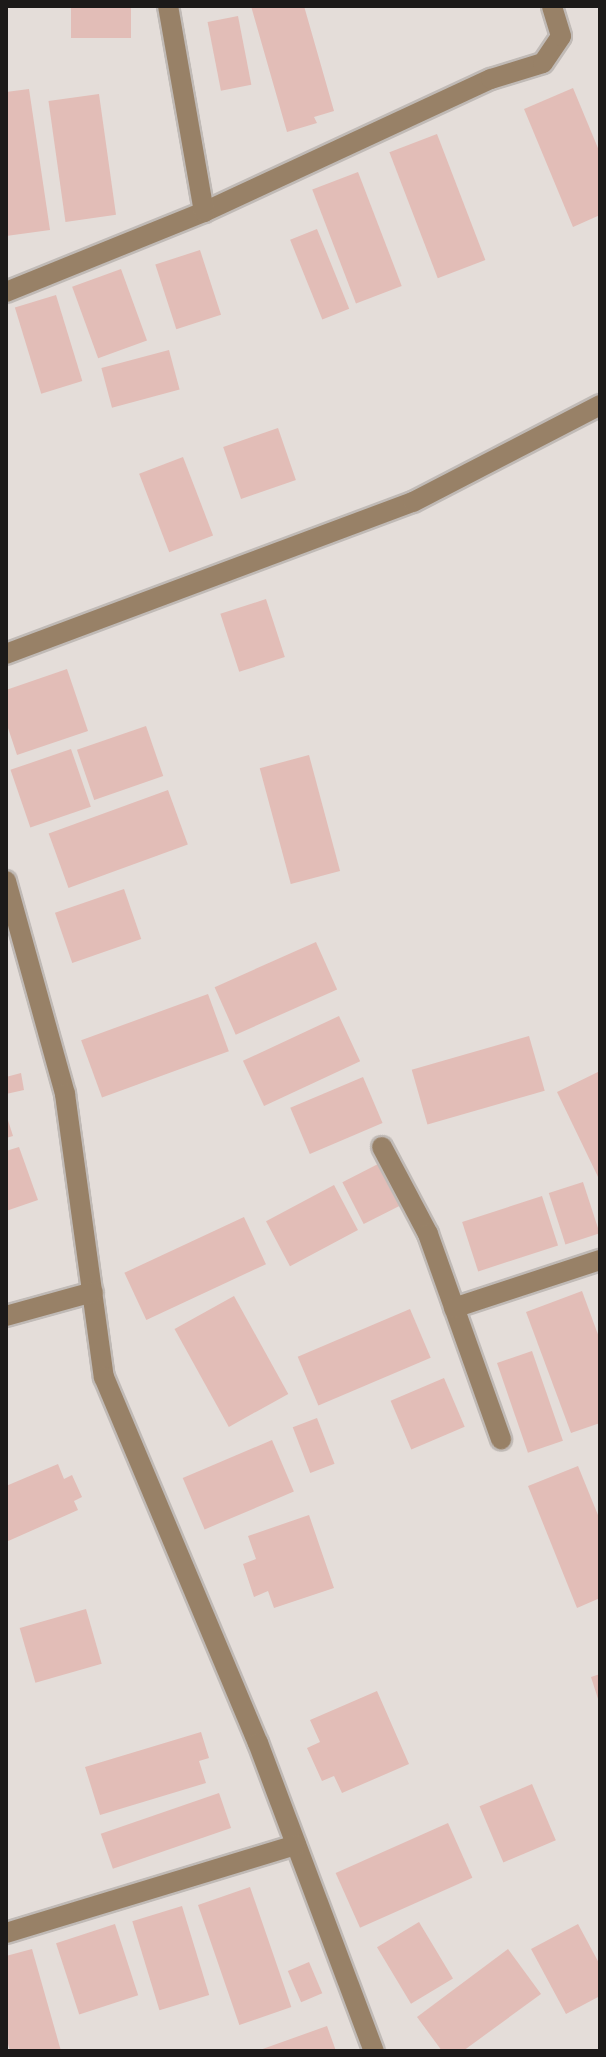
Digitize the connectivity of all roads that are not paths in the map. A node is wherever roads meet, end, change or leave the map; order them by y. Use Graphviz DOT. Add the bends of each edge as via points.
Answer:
graph roads {
  1 [pos="168,6"];
  2 [pos="552,6"];
  3 [pos="204,212"];
  4 [pos="6,292"];
  5 [pos="600,405"];
  6 [pos="6,654"];
  7 [pos="6,881"];
  8 [pos="382,1147"];
  9 [pos="600,1260"];
  10 [pos="93,1292"];
  11 [pos="454,1308"];
  12 [pos="6,1316"];
  13 [pos="501,1439"];
  14 [pos="296,1845"];
  15 [pos="6,1933"];
  16 [pos="374,2051"];
  1 -- 3 [label="street"];
  2 -- 3 [label="street" via="561,36 543,63 491,79"];
  3 -- 4 [label="street"];
  5 -- 6 [label="street" via="413,502"];
  7 -- 10 [label="street" via="65,1094"];
  8 -- 11 [label="street" via="428,1234"];
  9 -- 11 [label="street"];
  10 -- 12 [label="street"];
  10 -- 14 [label="street" via="104,1377"];
  11 -- 13 [label="street"];
  14 -- 15 [label="street"];
  14 -- 16 [label="street"];
}
